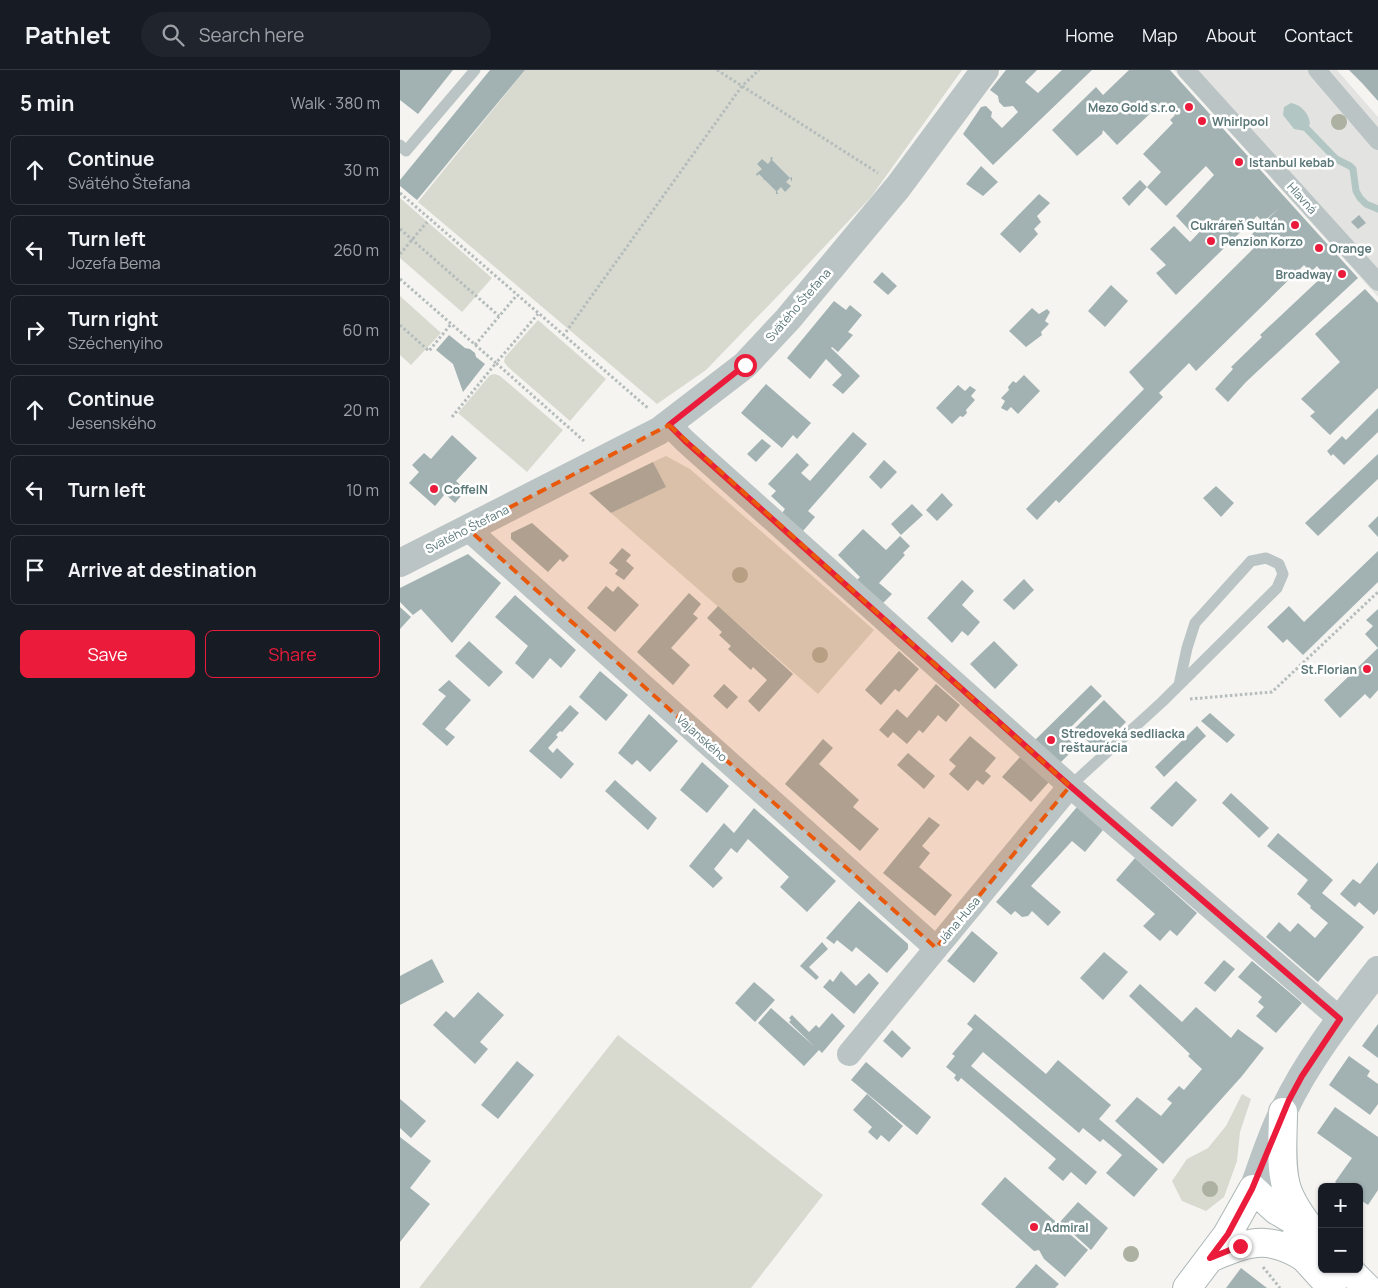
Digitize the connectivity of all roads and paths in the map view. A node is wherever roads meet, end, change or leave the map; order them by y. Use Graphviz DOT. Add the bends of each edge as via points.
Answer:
graph roads {
  1 [pos="474,70"];
  2 [pos="716,70"];
  3 [pos="759,70"];
  4 [pos="985,70"];
  5 [pos="1186,70"];
  6 [pos="1317,70"];
  7 [pos="742,86"];
  8 [pos="1378,141"];
  9 [pos="400,145"];
  10 [pos="885,178"];
  11 [pos="400,193"];
  12 [pos="427,222"];
  13 [pos="400,229"];
  14 [pos="412,240"];
  15 [pos="400,254"];
  16 [pos="400,278"];
  17 [pos="1378,282"];
  18 [pos="517,295"];
  19 [pos="538,314"];
  20 [pos="499,316"];
  21 [pos="451,324"];
  22 [pos="400,325"];
  23 [pos="564,336"];
  24 [pos="475,345"];
  25 [pos="496,363"];
  26 [pos="452,417"];
  27 [pos="669,425"];
  28 [pos="585,442"];
  29 [pos="468,529"];
  30 [pos="400,563"];
  31 [pos="1378,592"];
  32 [pos="1179,685"];
  33 [pos="1162,702"];
  34 [pos="1070,786"];
  35 [pos="936,948"];
  36 [pos="1378,970"];
  37 [pos="1340,1019"];
  38 [pos="849,1054"];
  39 [pos="1283,1112"];
  40 [pos="1252,1189"];
  41 [pos="1314,1246"];
  42 [pos="1210,1258"];
  43 [pos="1261,1266"];
  44 [pos="1352,1273"];
  45 [pos="1187,1288"];
  46 [pos="1280,1288"];
  47 [pos="1332,1288"];
  48 [pos="1367,1288"];
  1 -- 9 [label="lane" via="406,151"];
  2 -- 7 [label="path"];
  3 -- 7 [label="path"];
  4 -- 27 [label="street, Svätého Štefana" via="898,186 788,319 745,365"];
  5 -- 17 [label="street, Hlavná"];
  6 -- 8 [label="street"];
  7 -- 10 [label="path"];
  7 -- 23 [label="path"];
  11 -- 18 [label="path"];
  12 -- 14 [label="path"];
  13 -- 14 [label="path"];
  14 -- 15 [label="path"];
  14 -- 20 [label="path"];
  16 -- 21 [label="path"];
  18 -- 19 [label="path"];
  18 -- 20 [label="path"];
  19 -- 23 [label="path"];
  19 -- 25 [label="path"];
  20 -- 24 [label="path"];
  21 -- 22 [label="path" via="429,351"];
  21 -- 24 [label="path"];
  23 -- 27 [label="path"];
  24 -- 25 [label="path"];
  25 -- 26 [label="path"];
  25 -- 28 [label="path"];
  27 -- 29 [label="street, Svätého Štefana"];
  27 -- 34 [label="street"];
  29 -- 30 [label="street, Svätého Štefana"];
  29 -- 35 [label="street, Vajanského"];
  31 -- 33 [label="path" via="1272,692"];
  32 -- 32 [label="lane" via="1277,588 1282,574 1279,564 1266,558 1251,561 1196,623"];
  32 -- 33 [label="lane"];
  33 -- 34 [label="lane"];
  34 -- 35 [label="street, Jána Husa"];
  34 -- 37 [label="street"];
  35 -- 38 [label="street, Jána Husa"];
  36 -- 37 [label="street"];
  37 -- 39 [label="street" via="1302,1076"];
  39 -- 40 [label="street"];
  39 -- 41 [label="main road" via="1286,1186"];
  40 -- 41 [label="main road" via="1293,1220"];
  40 -- 42 [label="main road" via="1228,1234"];
  41 -- 42 [label="main road" via="1258,1243 1240,1246"];
  41 -- 47 [label="main road"];
  42 -- 45 [label="main road"];
  43 -- 46 [label="path"];
  44 -- 48 [label="main road"];
}
